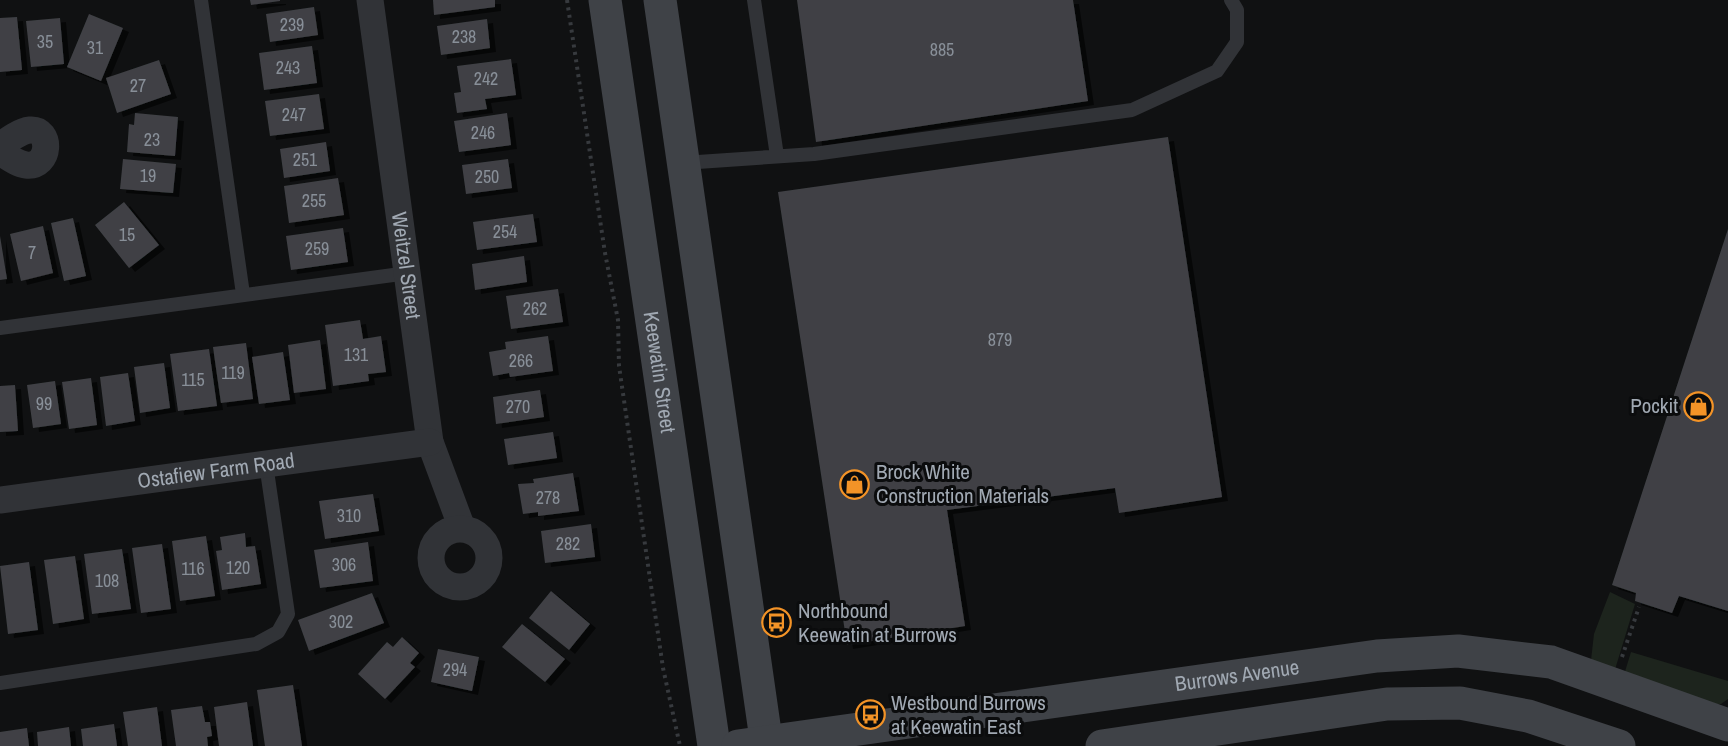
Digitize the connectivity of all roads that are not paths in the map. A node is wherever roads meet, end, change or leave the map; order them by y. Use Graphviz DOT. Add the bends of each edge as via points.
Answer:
graph roads {
  1 [pos="201,0"];
  2 [pos="370,0"];
  3 [pos="605,0"];
  4 [pos="660,0"];
  5 [pos="754,0"];
  6 [pos="1231,0"];
  7 [pos="0,146"];
  8 [pos="0,152"];
  9 [pos="777,156"];
  10 [pos="683,163"];
  11 [pos="408,273"];
  12 [pos="243,294"];
  13 [pos="0,328"];
  14 [pos="430,442"];
  15 [pos="266,464"];
  16 [pos="0,500"];
  17 [pos="462,528"];
  18 [pos="1207,680"];
  19 [pos="0,683"];
  20 [pos="1728,725"];
  21 [pos="1215,738"];
  22 [pos="757,745"];
  23 [pos="714,746"];
  24 [pos="1102,746"];
  25 [pos="1619,746"];
  1 -- 12 [label="lane"];
  2 -- 11 [label="street, Weitzel Street"];
  3 -- 23 [label="street, Keewatin Street"];
  4 -- 10 [label="street"];
  5 -- 9 [label="lane"];
  6 -- 9 [label="lane" via="1238,10 1237,42 1217,71 1132,110"];
  7 -- 8 [label="street" via="28,130 36,130 43,136 46,152 35,165 24,165"];
  9 -- 10 [label="lane"];
  10 -- 22 [label="street"];
  11 -- 12 [label="lane"];
  11 -- 14 [label="street, Weitzel Street"];
  12 -- 13 [label="lane"];
  14 -- 15 [label="street, Ostafiew Farm Road"];
  14 -- 17 [label="street, Weitzel Street"];
  15 -- 16 [label="street, Ostafiew Farm Road"];
  15 -- 19 [label="lane" via="288,614 278,632 256,644"];
  18 -- 20 [label="street, Burrows Avenue" via="1377,656 1458,651 1551,662"];
  18 -- 21 [label="street"];
  18 -- 22 [label="street, Burrows Avenue"];
  21 -- 24 [label="street"];
  21 -- 25 [label="street" via="1387,704 1460,703 1528,716"];
}
